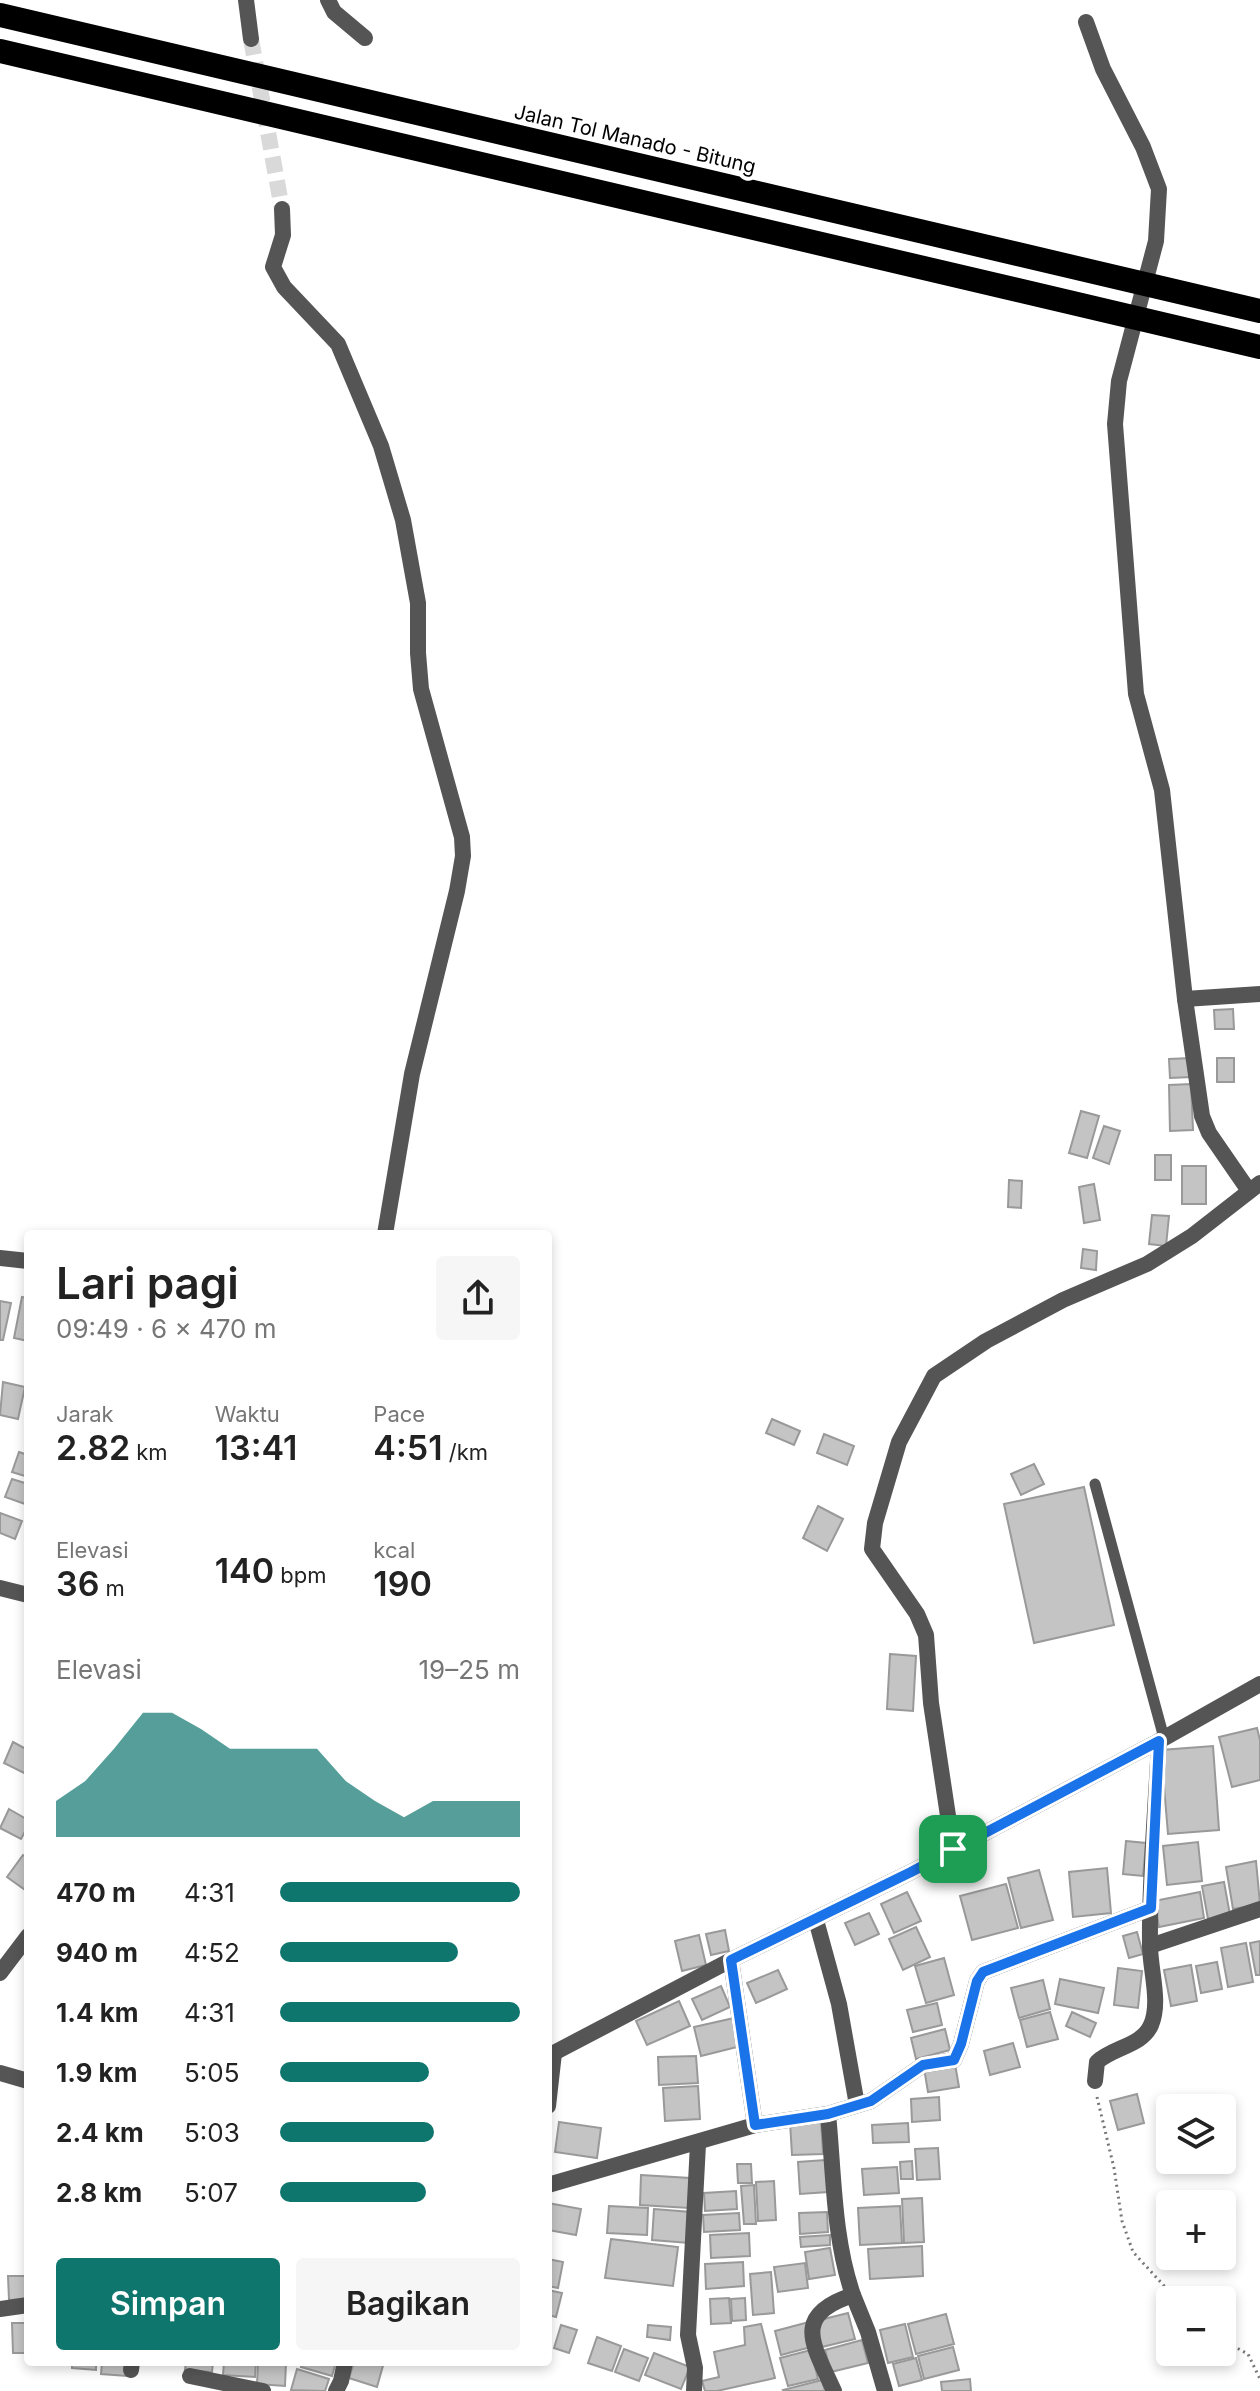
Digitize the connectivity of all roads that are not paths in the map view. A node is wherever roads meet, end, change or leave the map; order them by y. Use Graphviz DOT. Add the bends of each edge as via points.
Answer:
graph roads {
  1 [pos="246,0"];
  2 [pos="328,0"];
  3 [pos="0,15"];
  4 [pos="1086,22"];
  5 [pos="365,38"];
  6 [pos="251,39"];
  7 [pos="0,51"];
  8 [pos="282,209"];
  9 [pos="1260,311"];
  10 [pos="1260,347"];
  11 [pos="1260,994"];
  12 [pos="1185,999"];
  13 [pos="1255,1187"];
  14 [pos="386,1230"];
  15 [pos="0,1258"];
  16 [pos="24,1261"];
  17 [pos="1095,1484"];
  18 [pos="0,1588"];
  19 [pos="24,1594"];
  20 [pos="1260,1684"];
  21 [pos="1162,1740"];
  22 [pos="953,1849"];
  23 [pos="1151,1908"];
  24 [pos="1260,1909"];
  25 [pos="816,1920"];
  26 [pos="24,1941"];
  27 [pos="1150,1946"];
  28 [pos="731,1960"];
  29 [pos="0,1973"];
  30 [pos="552,2053"];
  31 [pos="0,2073"];
  32 [pos="24,2080"];
  33 [pos="1095,2081"];
  34 [pos="857,2105"];
  35 [pos="828,2114"];
  36 [pos="755,2125"];
  37 [pos="698,2144"];
  38 [pos="552,2184"];
  39 [pos="853,2295"];
  40 [pos="24,2306"];
  41 [pos="0,2309"];
  42 [pos="344,2366"];
  43 [pos="190,2376"];
  44 [pos="263,2391"];
  45 [pos="336,2391"];
  46 [pos="694,2391"];
  47 [pos="834,2391"];
  48 [pos="885,2391"];
  1 -- 6 [label="street"];
  2 -- 5 [label="street" via="334,12"];
  3 -- 9 [label="highway, Jalan Tol Manado - Bitung"];
  4 -- 12 [label="street" via="1159,189 1156,241 1119,381 1115,424 1136,694 1162,790"];
  7 -- 10 [label="highway"];
  8 -- 14 [label="street" via="283,235 273,267 284,287 338,344 381,446 403,520 418,603 421,689 462,837 457,891 412,1074"];
  11 -- 12 [label="street"];
  12 -- 13 [label="street" via="1202,1116 1209,1133"];
  13 -- 22 [label="street" via="1147,1264 1063,1300 934,1376 899,1442 872,1549 926,1635"];
  15 -- 16 [label="street"];
  17 -- 21 [label="lane"];
  18 -- 19 [label="street"];
  20 -- 21 [label="street"];
  21 -- 22 [label="street"];
  21 -- 23 [label="street"];
  22 -- 25 [label="street"];
  23 -- 27 [label="street"];
  23 -- 34 [label="street" via="983,1972 954,2060 923,2065"];
  24 -- 27 [label="street"];
  25 -- 28 [label="street"];
  25 -- 34 [label="street" via="839,2004"];
  26 -- 29 [label="street"];
  27 -- 33 [label="street" via="1152,2023 1141,2039 1097,2062"];
  28 -- 30 [label="street"];
  28 -- 36 [label="street"];
  31 -- 32 [label="street"];
  34 -- 35 [label="street"];
  35 -- 36 [label="street"];
  35 -- 39 [label="street" via="837,2234"];
  36 -- 37 [label="street"];
  37 -- 38 [label="street"];
  37 -- 46 [label="street" via="688,2335"];
  39 -- 47 [label="street" via="819,2311 812,2324"];
  39 -- 48 [label="street"];
  40 -- 41 [label="street"];
  42 -- 45 [label="street"];
  43 -- 44 [label="street"];
}
